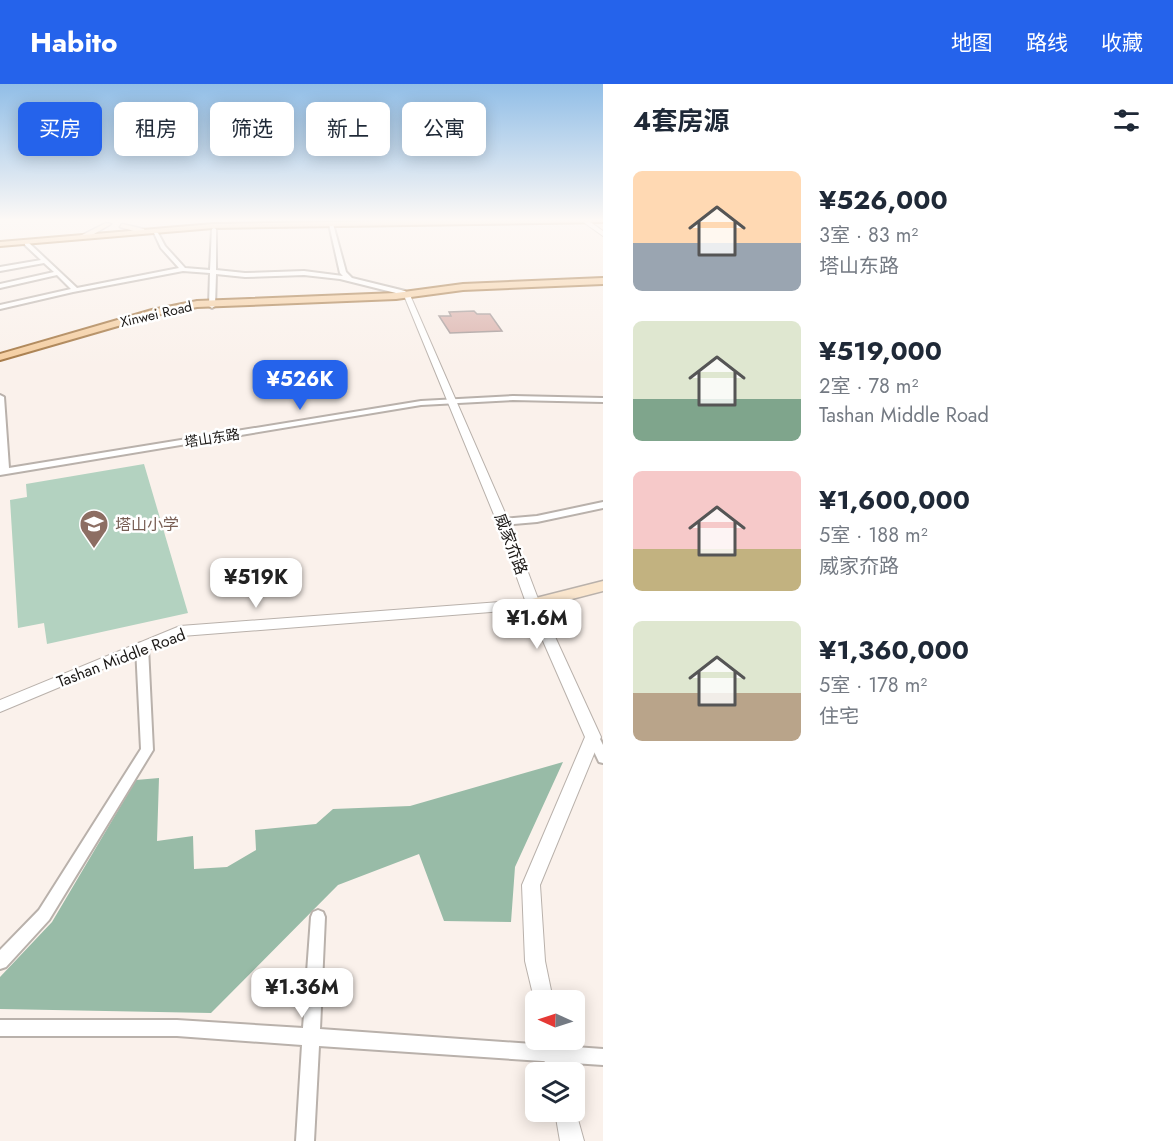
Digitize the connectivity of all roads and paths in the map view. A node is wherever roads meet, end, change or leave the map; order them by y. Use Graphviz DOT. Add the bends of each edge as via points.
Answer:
graph roads {
  1 [pos="53,268"];
  2 [pos="213,268"];
  3 [pos="342,268"];
  4 [pos="183,269"];
  5 [pos="58,273"];
  6 [pos="213,273"];
  7 [pos="0,278"];
  8 [pos="351,280"];
  9 [pos="603,281"];
  10 [pos="3,285"];
  11 [pos="603,287"];
  12 [pos="74,288"];
  13 [pos="13,291"];
  14 [pos="406,295"];
  15 [pos="0,302"];
  16 [pos="212,304"];
  17 [pos="0,307"];
  18 [pos="0,359"];
  19 [pos="0,397"];
  20 [pos="451,400"];
  21 [pos="603,400"];
  22 [pos="2,472"];
  23 [pos="603,505"];
  24 [pos="503,522"];
  25 [pos="603,586"];
  26 [pos="533,604"];
  27 [pos="142,647"];
  28 [pos="0,706"];
  29 [pos="593,736"];
  30 [pos="603,758"];
  31 [pos="318,917"];
  32 [pos="0,960"];
  33 [pos="541,990"];
  34 [pos="0,1028"];
  35 [pos="310,1037"];
  36 [pos="554,1056"];
  37 [pos="603,1057"];
  38 [pos="568,1122"];
  39 [pos="305,1141"];
  40 [pos="572,1141"];
  1 -- 5 [label="street"];
  2 -- 6 [label="street"];
  3 -- 8 [label="street"];
  4 -- 6 [label="street"];
  4 -- 12 [label="street"];
  5 -- 10 [label="street"];
  5 -- 12 [label="street"];
  6 -- 8 [label="street" via="304,273"];
  6 -- 16 [label="street"];
  7 -- 10 [label="street"];
  8 -- 14 [label="street"];
  9 -- 14 [label="main road" via="464,287"];
  10 -- 13 [label="street"];
  11 -- 14 [label="main road, Xinwei Road"];
  12 -- 15 [label="street"];
  12 -- 17 [label="street"];
  14 -- 16 [label="main road, Xinwei Road"];
  14 -- 20 [label="street, 威家夼路"];
  16 -- 18 [label="main road, Xinwei Road" via="158,314"];
  19 -- 22 [label="street"];
  20 -- 21 [label="street, 塔山东路"];
  20 -- 22 [label="street, 塔山东路"];
  20 -- 24 [label="street, 威家夼路"];
  23 -- 24 [label="street"];
  24 -- 26 [label="street, 威家夼路"];
  25 -- 26 [label="main road, Tashan Middle Road"];
  26 -- 27 [label="street, Tashan Middle Road" via="180,632"];
  26 -- 29 [label="street, 威家夼路"];
  27 -- 28 [label="street, Tashan Middle Road"];
  27 -- 32 [label="street" via="147,750 44,915"];
  29 -- 30 [label="street"];
  29 -- 33 [label="street" via="531,885 535,961"];
  31 -- 35 [label="street"];
  34 -- 35 [label="street" via="177,1028"];
  35 -- 36 [label="street"];
  35 -- 39 [label="street"];
  36 -- 37 [label="street"];
  38 -- 40 [label="street"];
}
